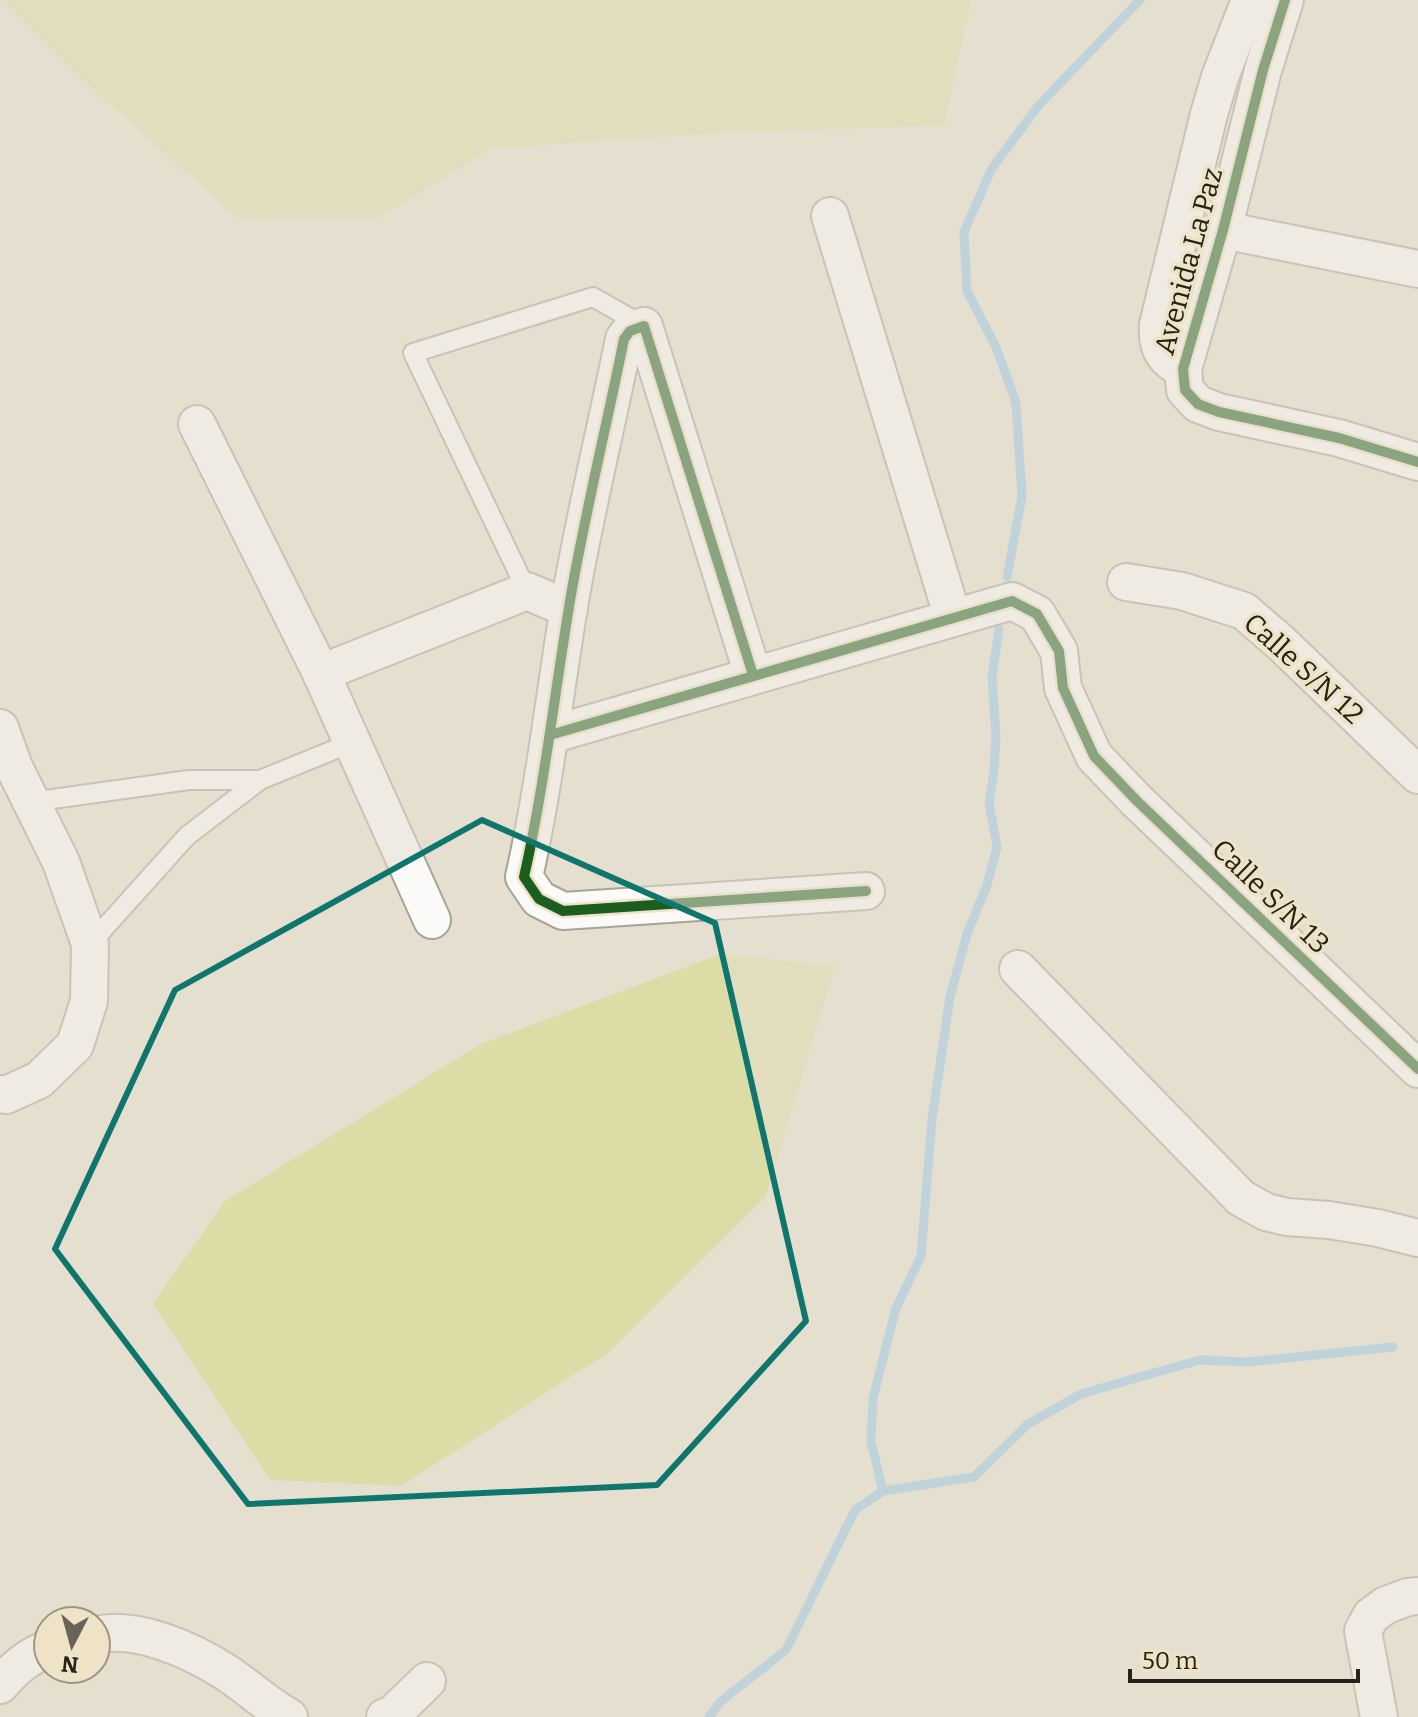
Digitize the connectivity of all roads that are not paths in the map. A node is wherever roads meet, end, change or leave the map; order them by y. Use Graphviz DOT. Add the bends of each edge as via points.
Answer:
graph roads {
  1 [pos="1250,0"];
  2 [pos="1285,0"];
  3 [pos="830,216"];
  4 [pos="1223,230"];
  5 [pos="1418,269"];
  6 [pos="644,326"];
  7 [pos="1183,369"];
  8 [pos="197,424"];
  9 [pos="1417,458"];
  10 [pos="1126,582"];
  11 [pos="527,591"];
  12 [pos="569,609"];
  13 [pos="953,618"];
  14 [pos="321,673"];
  15 [pos="753,675"];
  16 [pos="0,728"];
  17 [pos="550,735"];
  18 [pos="353,742"];
  19 [pos="1418,775"];
  20 [pos="260,780"];
  21 [pos="31,802"];
  22 [pos="866,891"];
  23 [pos="432,920"];
  24 [pos="90,944"];
  25 [pos="1018,969"];
  26 [pos="1418,1069"];
  27 [pos="0,1094"];
  28 [pos="1418,1238"];
  29 [pos="1418,1596"];
  30 [pos="112,1632"];
  31 [pos="32,1657"];
  32 [pos="427,1681"];
  33 [pos="0,1685"];
  34 [pos="289,1717"];
  35 [pos="385,1717"];
  36 [pos="1379,1717"];
  1 -- 7 [label="street" via="1209,114 1158,325 1164,357"];
  2 -- 4 [label="street, Avenida La Paz"];
  3 -- 13 [label="street"];
  4 -- 5 [label="street"];
  4 -- 7 [label="street, Avenida La Paz"];
  6 -- 11 [label="lane" via="593,297 413,353"];
  6 -- 12 [label="street" via="624,339"];
  6 -- 15 [label="street"];
  7 -- 9 [label="street, Avenida La Paz" via="1185,390 1208,408"];
  8 -- 14 [label="street"];
  10 -- 19 [label="street, Calle S/N 12" via="1182,591 1244,611"];
  11 -- 12 [label="street"];
  11 -- 14 [label="street"];
  12 -- 17 [label="street"];
  13 -- 15 [label="street, Calle S/N 13"];
  13 -- 26 [label="street, Calle S/N 13" via="1012,601 1037,614 1059,651 1063,688 1094,756"];
  14 -- 18 [label="street"];
  15 -- 17 [label="street, Calle S/N 13"];
  16 -- 21 [label="street"];
  17 -- 22 [label="street" via="524,877 539,899 563,911"];
  18 -- 20 [label="lane"];
  18 -- 23 [label="street"];
  20 -- 21 [label="lane" via="189,780"];
  20 -- 24 [label="lane" via="187,836"];
  21 -- 24 [label="street" via="61,862"];
  24 -- 27 [label="street" via="89,1001 75,1045 39,1080"];
  25 -- 28 [label="street" via="1241,1198 1287,1217"];
  29 -- 36 [label="street" via="1386,1605 1363,1631"];
  30 -- 34 [label="street" via="178,1647"];
  31 -- 33 [label="street"];
  32 -- 35 [label="street"];
}
